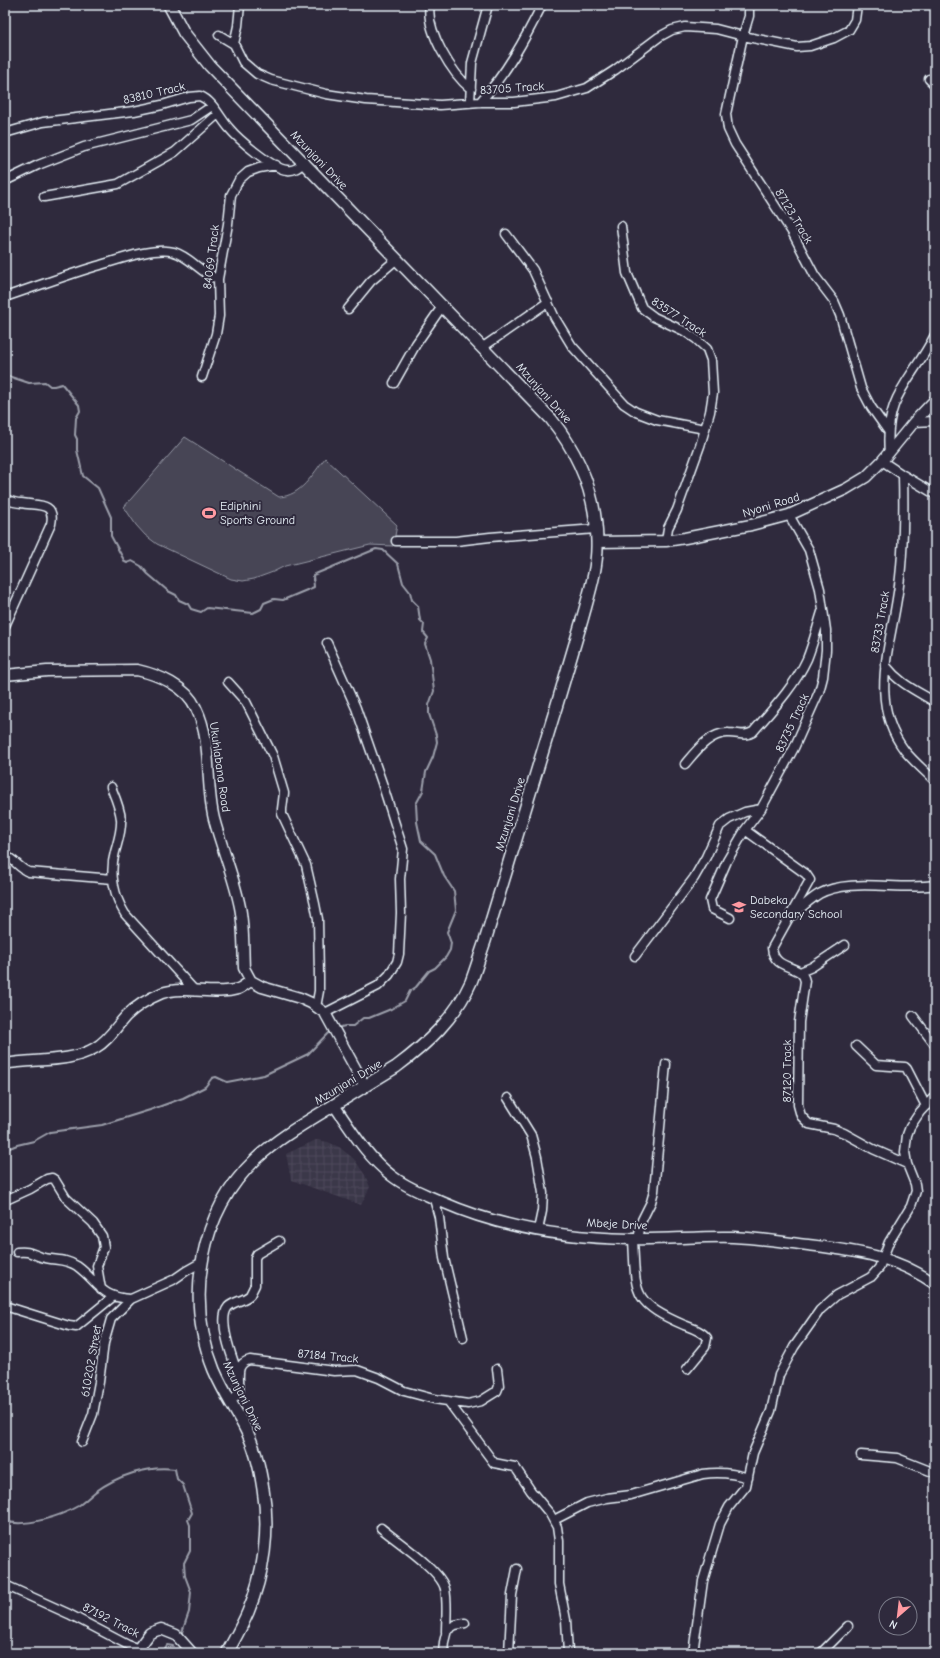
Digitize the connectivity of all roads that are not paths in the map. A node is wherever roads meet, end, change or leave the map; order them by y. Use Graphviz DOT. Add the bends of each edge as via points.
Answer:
graph roads {
  1 [pos="169,5"];
  2 [pos="240,5"];
  3 [pos="430,5"];
  4 [pos="488,5"];
  5 [pos="542,5"];
  6 [pos="749,5"];
  7 [pos="857,5"];
  8 [pos="218,36"];
  9 [pos="743,36"];
  10 [pos="234,44"];
  11 [pos="471,89"];
  12 [pos="480,102"];
  13 [pos="470,103"];
  14 [pos="212,106"];
  15 [pos="218,114"];
  16 [pos="5,133"];
  17 [pos="304,163"];
  18 [pos="276,166"];
  19 [pos="5,181"];
  20 [pos="44,197"];
  21 [pos="621,226"];
  22 [pos="506,234"];
  23 [pos="397,259"];
  24 [pos="218,279"];
  25 [pos="5,297"];
  26 [pos="548,302"];
  27 [pos="443,305"];
  28 [pos="348,309"];
  29 [pos="935,335"];
  30 [pos="483,347"];
  31 [pos="202,377"];
  32 [pos="394,383"];
  33 [pos="935,400"];
  34 [pos="935,421"];
  35 [pos="914,422"];
  36 [pos="705,429"];
  37 [pos="888,431"];
  38 [pos="886,457"];
  39 [pos="903,475"];
  40 [pos="935,494"];
  41 [pos="5,499"];
  42 [pos="789,515"];
  43 [pos="596,529"];
  44 [pos="396,541"];
  45 [pos="666,541"];
  46 [pos="597,542"];
  47 [pos="824,608"];
  48 [pos="5,626"];
  49 [pos="327,643"];
  50 [pos="885,665"];
  51 [pos="5,675"];
  52 [pos="228,682"];
  53 [pos="935,702"];
  54 [pos="685,764"];
  55 [pos="935,781"];
  56 [pos="111,787"];
  57 [pos="761,809"];
  58 [pos="745,830"];
  59 [pos="5,856"];
  60 [pos="113,879"];
  61 [pos="935,885"];
  62 [pos="730,918"];
  63 [pos="786,921"];
  64 [pos="845,945"];
  65 [pos="635,956"];
  66 [pos="800,972"];
  67 [pos="251,981"];
  68 [pos="195,991"];
  69 [pos="323,1013"];
  70 [pos="913,1016"];
  71 [pos="935,1045"];
  72 [pos="856,1046"];
  73 [pos="5,1064"];
  74 [pos="666,1064"];
  75 [pos="365,1086"];
  76 [pos="935,1096"];
  77 [pos="508,1098"];
  78 [pos="334,1106"];
  79 [pos="926,1106"];
  80 [pos="907,1164"];
  81 [pos="8,1199"];
  82 [pos="434,1199"];
  83 [pos="538,1230"];
  84 [pos="636,1240"];
  85 [pos="279,1241"];
  86 [pos="17,1252"];
  87 [pos="883,1257"];
  88 [pos="202,1262"];
  89 [pos="935,1284"];
  90 [pos="102,1289"];
  91 [pos="114,1296"];
  92 [pos="131,1299"];
  93 [pos="5,1306"];
  94 [pos="463,1338"];
  95 [pos="497,1369"];
  96 [pos="687,1369"];
  97 [pos="238,1374"];
  98 [pos="448,1401"];
  99 [pos="230,1403"];
  100 [pos="82,1442"];
  101 [pos="861,1455"];
  102 [pos="935,1473"];
  103 [pos="748,1478"];
  104 [pos="554,1520"];
  105 [pos="381,1528"];
  106 [pos="517,1569"];
  107 [pos="5,1585"];
  108 [pos="465,1623"];
  109 [pos="848,1626"];
  110 [pos="446,1632"];
  111 [pos="137,1651"];
  112 [pos="192,1653"];
  113 [pos="227,1653"];
  114 [pos="443,1653"];
  115 [pos="509,1653"];
  116 [pos="568,1653"];
  117 [pos="693,1653"];
  118 [pos="821,1653"];
  1 -- 17 [label="main road, Mzunjani Drive" via="184,33 200,55"];
  2 -- 10 [label="street"];
  3 -- 11 [label="street" via="429,17 438,42 457,74"];
  4 -- 11 [label="street" via="472,64"];
  5 -- 12 [label="street" via="496,84"];
  6 -- 9 [label="street, 87123 Track" via="749,16"];
  7 -- 9 [label="street, 83705 Track" via="855,20 849,30 810,46 798,47"];
  8 -- 10 [label="street"];
  9 -- 12 [label="street, 83705 Track" via="706,27 672,30 650,42 602,80 580,90 538,100"];
  9 -- 37 [label="street, 87123 Track" via="727,109 728,129 792,232 815,276 834,301 861,388"];
  10 -- 13 [label="street, 83705 Track" via="243,62 257,74 326,94 416,104"];
  11 -- 13 [label="street"];
  12 -- 13 [label="street, 83705 Track"];
  14 -- 15 [label="street, 83810 Track"];
  14 -- 16 [label="street, 83810 Track" via="203,97 195,96 149,108 43,122"];
  14 -- 19 [label="street" via="191,120 84,148 38,165"];
  15 -- 18 [label="street, 83810 Track" via="239,139"];
  15 -- 20 [label="street" via="175,152 118,184"];
  17 -- 18 [label="street, 83810 Track" via="292,170"];
  17 -- 23 [label="main road, Mzunjani Drive"];
  18 -- 24 [label="street, 84069 Track" via="253,170 243,176 234,188"];
  21 -- 36 [label="street, 83577 Track" via="627,273 642,308 684,332 709,353 713,393"];
  22 -- 26 [label="street" via="533,270"];
  23 -- 27 [label="main road, Mzunjani Drive"];
  23 -- 28 [label="street" via="371,281"];
  24 -- 25 [label="street" via="180,255 164,251 116,260"];
  24 -- 31 [label="street, 84069 Track" via="219,316"];
  26 -- 30 [label="street"];
  26 -- 36 [label="street" via="572,346 624,404 657,420"];
  27 -- 30 [label="main road, Mzunjani Drive"];
  27 -- 32 [label="street" via="416,344"];
  29 -- 37 [label="street" via="898,393"];
  30 -- 43 [label="main road, Mzunjani Drive" via="533,398 568,442 581,466 590,491"];
  33 -- 35 [label="street, Nyoni Road"];
  34 -- 35 [label="street"];
  35 -- 38 [label="street, Nyoni Road"];
  36 -- 45 [label="street, 83577 Track" via="668,528"];
  37 -- 38 [label="street"];
  38 -- 39 [label="street"];
  38 -- 42 [label="street, Nyoni Road" via="856,485"];
  39 -- 40 [label="street"];
  39 -- 50 [label="street, 83733 Track" via="904,521 899,586"];
  41 -- 48 [label="street" via="46,507 53,517"];
  42 -- 45 [label="street, Nyoni Road"];
  42 -- 47 [label="street, 83735 Track" via="813,560"];
  43 -- 44 [label="street" via="456,541"];
  43 -- 46 [label="main road, Mzunjani Drive"];
  45 -- 46 [label="street, Nyoni Road"];
  46 -- 75 [label="main road, Mzunjani Drive" via="594,574 583,615 470,983 454,1012 425,1044 396,1067"];
  47 -- 54 [label="street" via="798,675 753,732 745,735 730,732 714,736"];
  47 -- 57 [label="street, 83735 Track" via="824,677 794,748"];
  49 -- 69 [label="street" via="356,708 403,849 397,962 378,986"];
  50 -- 53 [label="street" via="904,685"];
  50 -- 55 [label="street, 83733 Track" via="885,704 892,727 905,750"];
  51 -- 67 [label="street, Ukuhlabana Road" via="47,671 137,670 173,684 191,701 196,708 204,734 214,819 238,899 244,968"];
  52 -- 69 [label="street" via="246,702 273,756 284,793 282,814 306,865 318,919 319,991"];
  56 -- 60 [label="street" via="121,818 112,869"];
  57 -- 58 [label="street, 83735 Track"];
  57 -- 65 [label="street" via="745,812 720,826 694,878"];
  58 -- 62 [label="street, 83735 Track" via="727,861 710,900 712,909"];
  58 -- 63 [label="street" via="809,877 807,887"];
  59 -- 60 [label="street" via="30,872"];
  60 -- 68 [label="street" via="118,902 125,914"];
  61 -- 63 [label="street" via="852,886 827,890 807,902"];
  63 -- 66 [label="street" via="774,942 772,953 780,963"];
  64 -- 66 [label="street"];
  66 -- 80 [label="street, 87120 Track" via="805,981 800,1022 798,1105 801,1116 809,1124 844,1133"];
  67 -- 68 [label="street" via="239,989"];
  67 -- 69 [label="street" via="262,987 300,998"];
  68 -- 73 [label="street" via="172,991 155,996 128,1014 105,1040 88,1052 66,1058 35,1059"];
  69 -- 75 [label="street"];
  70 -- 71 [label="street"];
  72 -- 79 [label="street" via="876,1065 905,1067"];
  74 -- 84 [label="street" via="654,1192"];
  75 -- 78 [label="main road, Mzunjani Drive"];
  76 -- 79 [label="street"];
  77 -- 83 [label="street" via="531,1136 537,1157 543,1193"];
  78 -- 82 [label="street, Mbeje Drive" via="365,1149 383,1168 405,1185"];
  78 -- 88 [label="main road, Mzunjani Drive" via="270,1147 241,1175 214,1220"];
  79 -- 80 [label="street" via="910,1126 907,1135 904,1152"];
  80 -- 87 [label="street" via="916,1191 911,1206"];
  81 -- 90 [label="street" via="47,1179 54,1179 66,1198 93,1222 102,1236 104,1246 97,1266"];
  82 -- 83 [label="street, Mbeje Drive" via="478,1216"];
  82 -- 94 [label="street" via="444,1258"];
  83 -- 84 [label="street, Mbeje Drive"];
  84 -- 87 [label="street, Mbeje Drive" via="734,1237 861,1252"];
  84 -- 96 [label="street" via="636,1282 640,1297 656,1312 703,1333 707,1338 705,1347"];
  85 -- 97 [label="street" via="257,1254 255,1285 250,1295 231,1305 225,1312 228,1344"];
  86 -- 90 [label="street" via="28,1251 41,1257 70,1262"];
  87 -- 89 [label="street, Mbeje Drive"];
  87 -- 103 [label="street" via="875,1273 837,1295 820,1310 794,1347 779,1375 771,1411 753,1453"];
  88 -- 92 [label="street, 610202 Street" via="173,1280"];
  88 -- 99 [label="main road, Mzunjani Drive" via="199,1293 203,1332 214,1370"];
  90 -- 91 [label="street" via="106,1294"];
  91 -- 92 [label="street"];
  91 -- 93 [label="street" via="76,1327"];
  92 -- 100 [label="street, 610202 Street" via="108,1325 96,1400"];
  95 -- 98 [label="street, 87184 Track" via="499,1386 494,1394 475,1403"];
  97 -- 98 [label="street, 87184 Track" via="244,1362 254,1359 334,1371 357,1370 404,1391"];
  97 -- 99 [label="street" via="239,1392"];
  98 -- 104 [label="street" via="494,1463 515,1467"];
  99 -- 113 [label="main road, Mzunjani Drive" via="246,1429 257,1458 266,1515 264,1549 258,1581 248,1613"];
  101 -- 102 [label="street" via="897,1458"];
  103 -- 104 [label="street" via="726,1473 703,1474 631,1495 587,1503"];
  103 -- 117 [label="street" via="746,1486 729,1507 720,1524 703,1581"];
  104 -- 116 [label="street" via="559,1532 559,1584 566,1620"];
  105 -- 110 [label="street" via="418,1556 442,1581 446,1597"];
  106 -- 115 [label="street" via="512,1595"];
  107 -- 111 [label="street, 87192 Track" via="69,1614"];
  108 -- 110 [label="street" via="456,1625"];
  109 -- 118 [label="street"];
  110 -- 114 [label="street"];
  111 -- 112 [label="street, 87192 Track" via="150,1632 161,1629 176,1635"];
}
